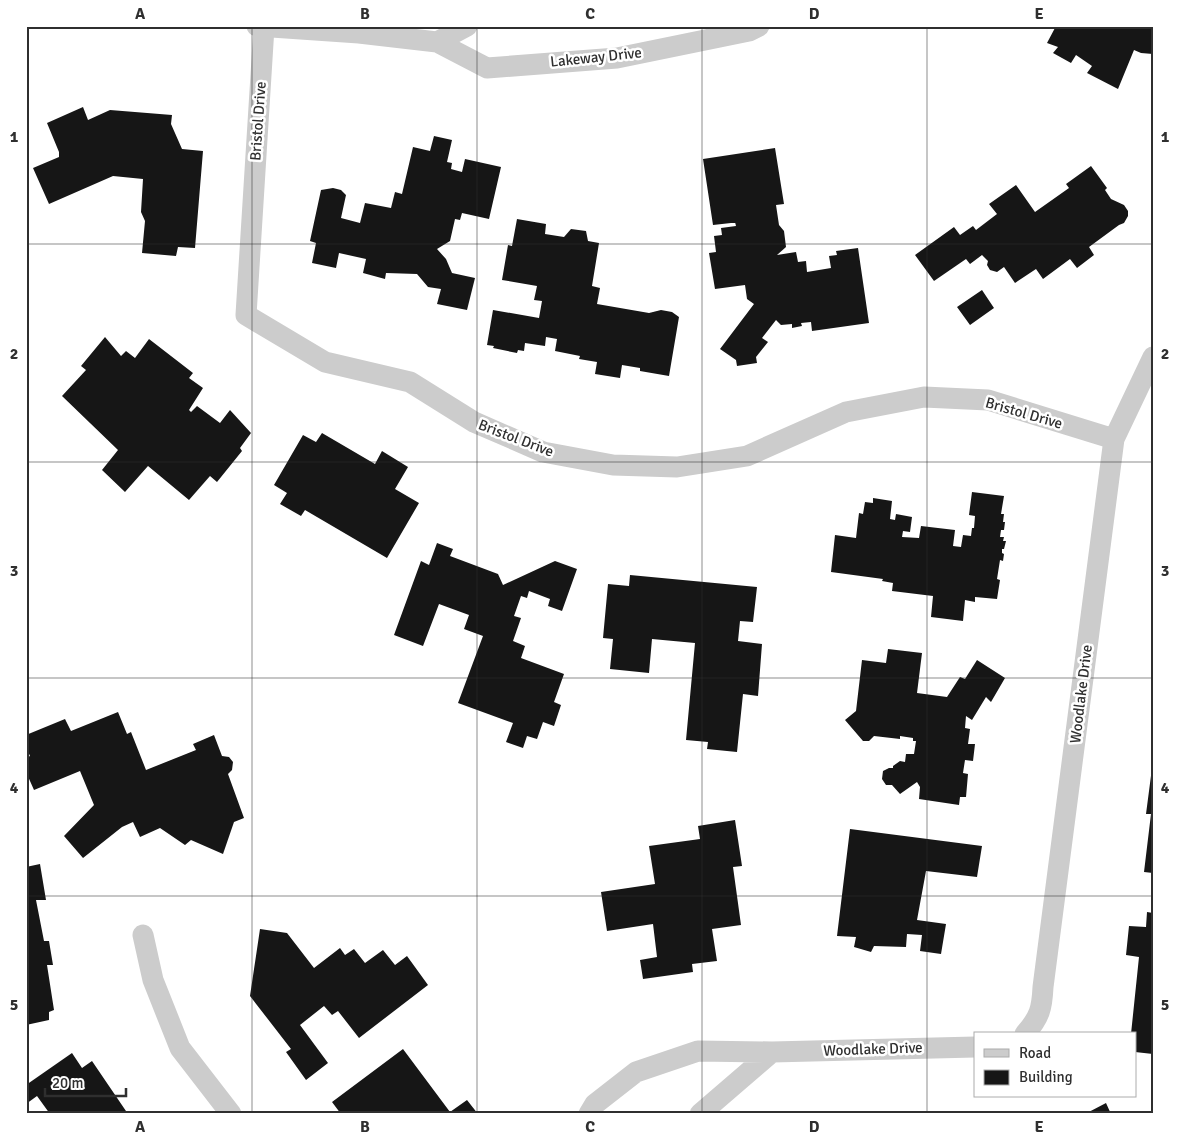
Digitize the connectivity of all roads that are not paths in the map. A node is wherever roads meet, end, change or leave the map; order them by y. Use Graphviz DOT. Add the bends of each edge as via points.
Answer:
graph roads {
  1 [pos="257,26"];
  2 [pos="467,26"];
  3 [pos="759,26"];
  4 [pos="264,27"];
  5 [pos="437,42"];
  6 [pos="1153,357"];
  7 [pos="1114,440"];
  8 [pos="143,935"];
  9 [pos="1027,1032"];
  10 [pos="974,1046"];
  11 [pos="772,1052"];
  12 [pos="231,1114"];
  13 [pos="589,1114"];
  14 [pos="700,1114"];
  1 -- 4 [label="street, Lakeway Drive"];
  2 -- 5 [label="street"];
  3 -- 5 [label="street, Lakeway Drive" via="617,58 487,68"];
  4 -- 5 [label="street, Lakeway Drive"];
  4 -- 7 [label="street, Bristol Drive" via="246,316 325,362 410,382 474,422 543,452 612,466 677,467 747,456 846,412 924,397 988,400"];
  6 -- 7 [label="street, Woodlake Drive"];
  7 -- 9 [label="street, Woodlake Drive" via="1042,1004 1037,1020"];
  8 -- 12 [label="street" via="152,980 180,1048"];
  10 -- 11 [label="street, Woodlake Drive"];
  11 -- 13 [label="street, Woodlake Drive" via="698,1051 636,1072 595,1104"];
  11 -- 14 [label="street"];
}
